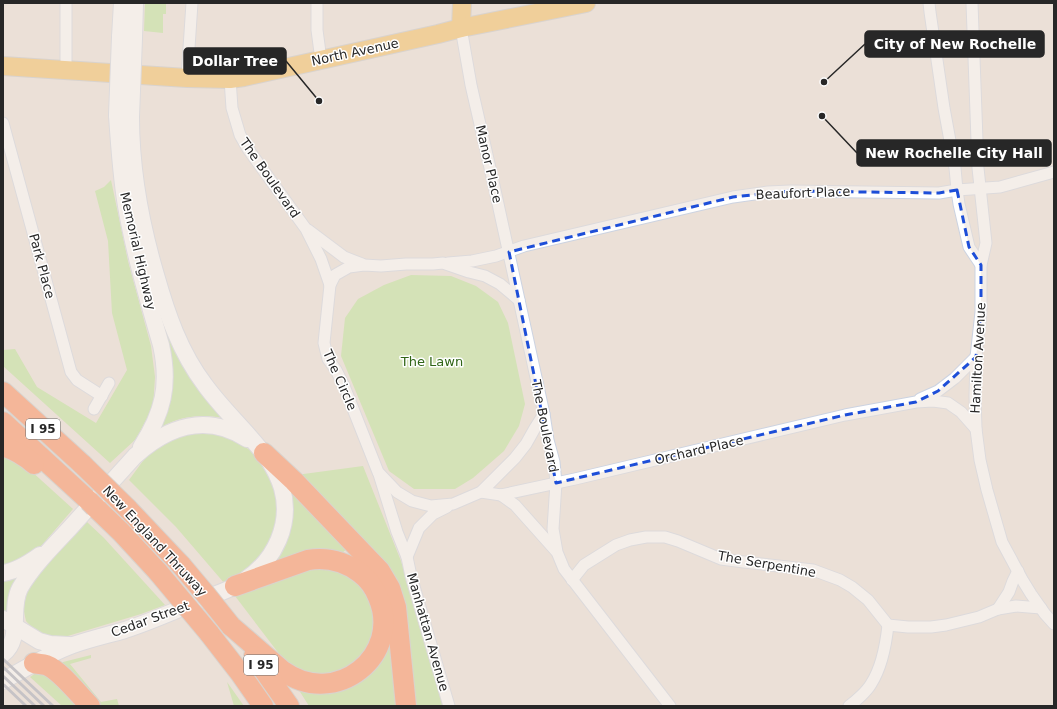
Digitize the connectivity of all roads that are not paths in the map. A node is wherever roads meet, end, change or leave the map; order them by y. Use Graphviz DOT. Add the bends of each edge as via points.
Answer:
graph roads {
  1 [pos="66,3"];
  2 [pos="122,3"];
  3 [pos="135,3"];
  4 [pos="192,3"];
  5 [pos="317,3"];
  6 [pos="462,3"];
  7 [pos="586,3"];
  8 [pos="929,3"];
  9 [pos="972,3"];
  10 [pos="461,28"];
  11 [pos="127,38"];
  12 [pos="321,60"];
  13 [pos="3,66"];
  14 [pos="66,69"];
  15 [pos="188,78"];
  16 [pos="230,79"];
  17 [pos="124,116"];
  18 [pos="3,123"];
  19 [pos="1054,172"];
  20 [pos="980,188"];
  21 [pos="957,190"];
  22 [pos="306,229"];
  23 [pos="509,252"];
  24 [pos="443,263"];
  25 [pos="364,265"];
  26 [pos="981,265"];
  27 [pos="330,285"];
  28 [pos="519,300"];
  29 [pos="976,357"];
  30 [pos="109,383"];
  31 [pos="3,392"];
  32 [pos="102,396"];
  33 [pos="916,402"];
  34 [pos="94,409"];
  35 [pos="544,414"];
  36 [pos="3,422"];
  37 [pos="976,429"];
  38 [pos="3,446"];
  39 [pos="262,451"];
  40 [pos="135,456"];
  41 [pos="378,472"];
  42 [pos="556,483"];
  43 [pos="64,485"];
  44 [pos="481,492"];
  45 [pos="501,495"];
  46 [pos="453,504"];
  47 [pos="52,547"];
  48 [pos="557,552"];
  49 [pos="407,557"];
  50 [pos="1018,571"];
  51 [pos="3,573"];
  52 [pos="572,580"];
  53 [pos="235,586"];
  54 [pos="1041,608"];
  55 [pos="998,609"];
  56 [pos="9,622"];
  57 [pos="1054,624"];
  58 [pos="888,625"];
  59 [pos="231,626"];
  60 [pos="74,644"];
  61 [pos="3,654"];
  62 [pos="34,664"];
  63 [pos="3,681"];
  64 [pos="90,706"];
  65 [pos="263,706"];
  66 [pos="289,706"];
  67 [pos="406,706"];
  68 [pos="450,706"];
  69 [pos="670,706"];
  70 [pos="849,706"];
  1 -- 14 [label="street"];
  2 -- 11 [label="main road"];
  3 -- 11 [label="main road"];
  4 -- 15 [label="street"];
  5 -- 12 [label="street"];
  6 -- 10 [label="main road"];
  7 -- 10 [label="main road, North Avenue"];
  8 -- 21 [label="street" via="944,108 956,168"];
  9 -- 20 [label="street, Hamilton Avenue"];
  10 -- 12 [label="main road, North Avenue"];
  10 -- 23 [label="street, Manor Place" via="471,85"];
  11 -- 17 [label="main road, Memorial Highway, bridge"];
  12 -- 16 [label="main road, North Avenue"];
  13 -- 14 [label="main road, North Avenue"];
  14 -- 15 [label="main road, North Avenue"];
  15 -- 16 [label="main road, North Avenue"];
  16 -- 22 [label="street, The Boulevard" via="232,108 240,135"];
  17 -- 39 [label="main road, Memorial Highway" via="133,154 144,232 177,337 206,387"];
  17 -- 40 [label="main road, Memorial Highway" via="121,174 126,208 165,363 164,393 159,412"];
  18 -- 32 [label="street, Park Place" via="71,372 77,380"];
  19 -- 20 [label="street, Beaufort Place" via="1000,187"];
  20 -- 21 [label="street, Beaufort Place"];
  20 -- 26 [label="street, Hamilton Avenue" via="986,243"];
  21 -- 23 [label="street, Beaufort Place" via="939,193 768,192 733,197 524,246"];
  21 -- 26 [label="street" via="969,247"];
  22 -- 25 [label="street, The Boulevard" via="344,257"];
  22 -- 27 [label="street, The Boulevard"];
  23 -- 24 [label="street" via="472,261"];
  23 -- 28 [label="street, Manor Place"];
  24 -- 25 [label="street"];
  24 -- 28 [label="street" via="485,276 500,284"];
  25 -- 27 [label="street" via="335,275"];
  26 -- 29 [label="street, Hamilton Avenue" via="982,312"];
  27 -- 41 [label="street, The Circle" via="324,343 328,358 344,386"];
  28 -- 35 [label="street, The Boulevard"];
  29 -- 33 [label="street, Orchard Place" via="955,378"];
  29 -- 37 [label="street, Hamilton Avenue"];
  30 -- 32 [label="street"];
  31 -- 59 [label="highway, New England Thruway / I 95, bridge" via="128,509 180,565"];
  32 -- 34 [label="street"];
  33 -- 37 [label="street, Orchard Place" via="948,403 961,412"];
  33 -- 42 [label="street, Orchard Place" via="844,415"];
  35 -- 42 [label="street, The Boulevard"];
  35 -- 44 [label="street, The Circle" via="515,458"];
  36 -- 43 [label="highway, New England Thruway / I 95"];
  37 -- 50 [label="street, Hamilton Avenue" via="980,460 1002,542"];
  38 -- 43 [label="highway" via="28,459"];
  39 -- 40 [label="main road" via="232,431 194,425 166,433"];
  39 -- 53 [label="main road, Cedar Street" via="282,490 285,509 283,527 268,559"];
  39 -- 67 [label="highway" via="294,480 386,579 396,607"];
  40 -- 47 [label="main road"];
  41 -- 46 [label="street, The Circle" via="397,492 412,501 431,506"];
  41 -- 49 [label="street, The Circle"];
  42 -- 45 [label="street, Orchard Place"];
  42 -- 48 [label="street, The Boulevard" via="553,529"];
  43 -- 65 [label="highway, New England Thruway / I 95, bridge" via="89,501 158,572 209,633"];
  44 -- 45 [label="street, Orchard Place"];
  44 -- 46 [label="street, The Circle"];
  45 -- 48 [label="street, The Boulevard" via="515,505"];
  46 -- 49 [label="street, The Circle" via="433,514 419,528"];
  47 -- 51 [label="main road" via="22,566"];
  47 -- 56 [label="main road" via="18,593"];
  48 -- 52 [label="street, The Boulevard"];
  49 -- 68 [label="street, Manhattan Avenue"];
  50 -- 54 [label="street, Hamilton Avenue"];
  50 -- 55 [label="street"];
  52 -- 58 [label="street, The Serpentine" via="584,565 616,546 630,540 665,537 720,558 813,570 840,580 868,600"];
  52 -- 69 [label="street, The Boulevard"];
  53 -- 59 [label="highway" via="308,560 329,559 348,565 362,575 372,587 382,610 383,630 376,651 364,666 344,679 321,684 290,676"];
  53 -- 60 [label="main road, Cedar Street" via="138,625"];
  54 -- 55 [label="street" via="1016,606"];
  54 -- 57 [label="street, Hamilton Avenue"];
  55 -- 58 [label="street" via="980,617 952,624 931,627"];
  56 -- 60 [label="main road" via="44,643"];
  56 -- 61 [label="main road" via="14,637 12,644"];
  58 -- 70 [label="street" via="886,644 871,684"];
  59 -- 66 [label="highway, New England Thruway / I 95"];
  60 -- 62 [label="main road"];
  62 -- 63 [label="main road"];
  62 -- 64 [label="highway" via="46,665 57,672"];
}
